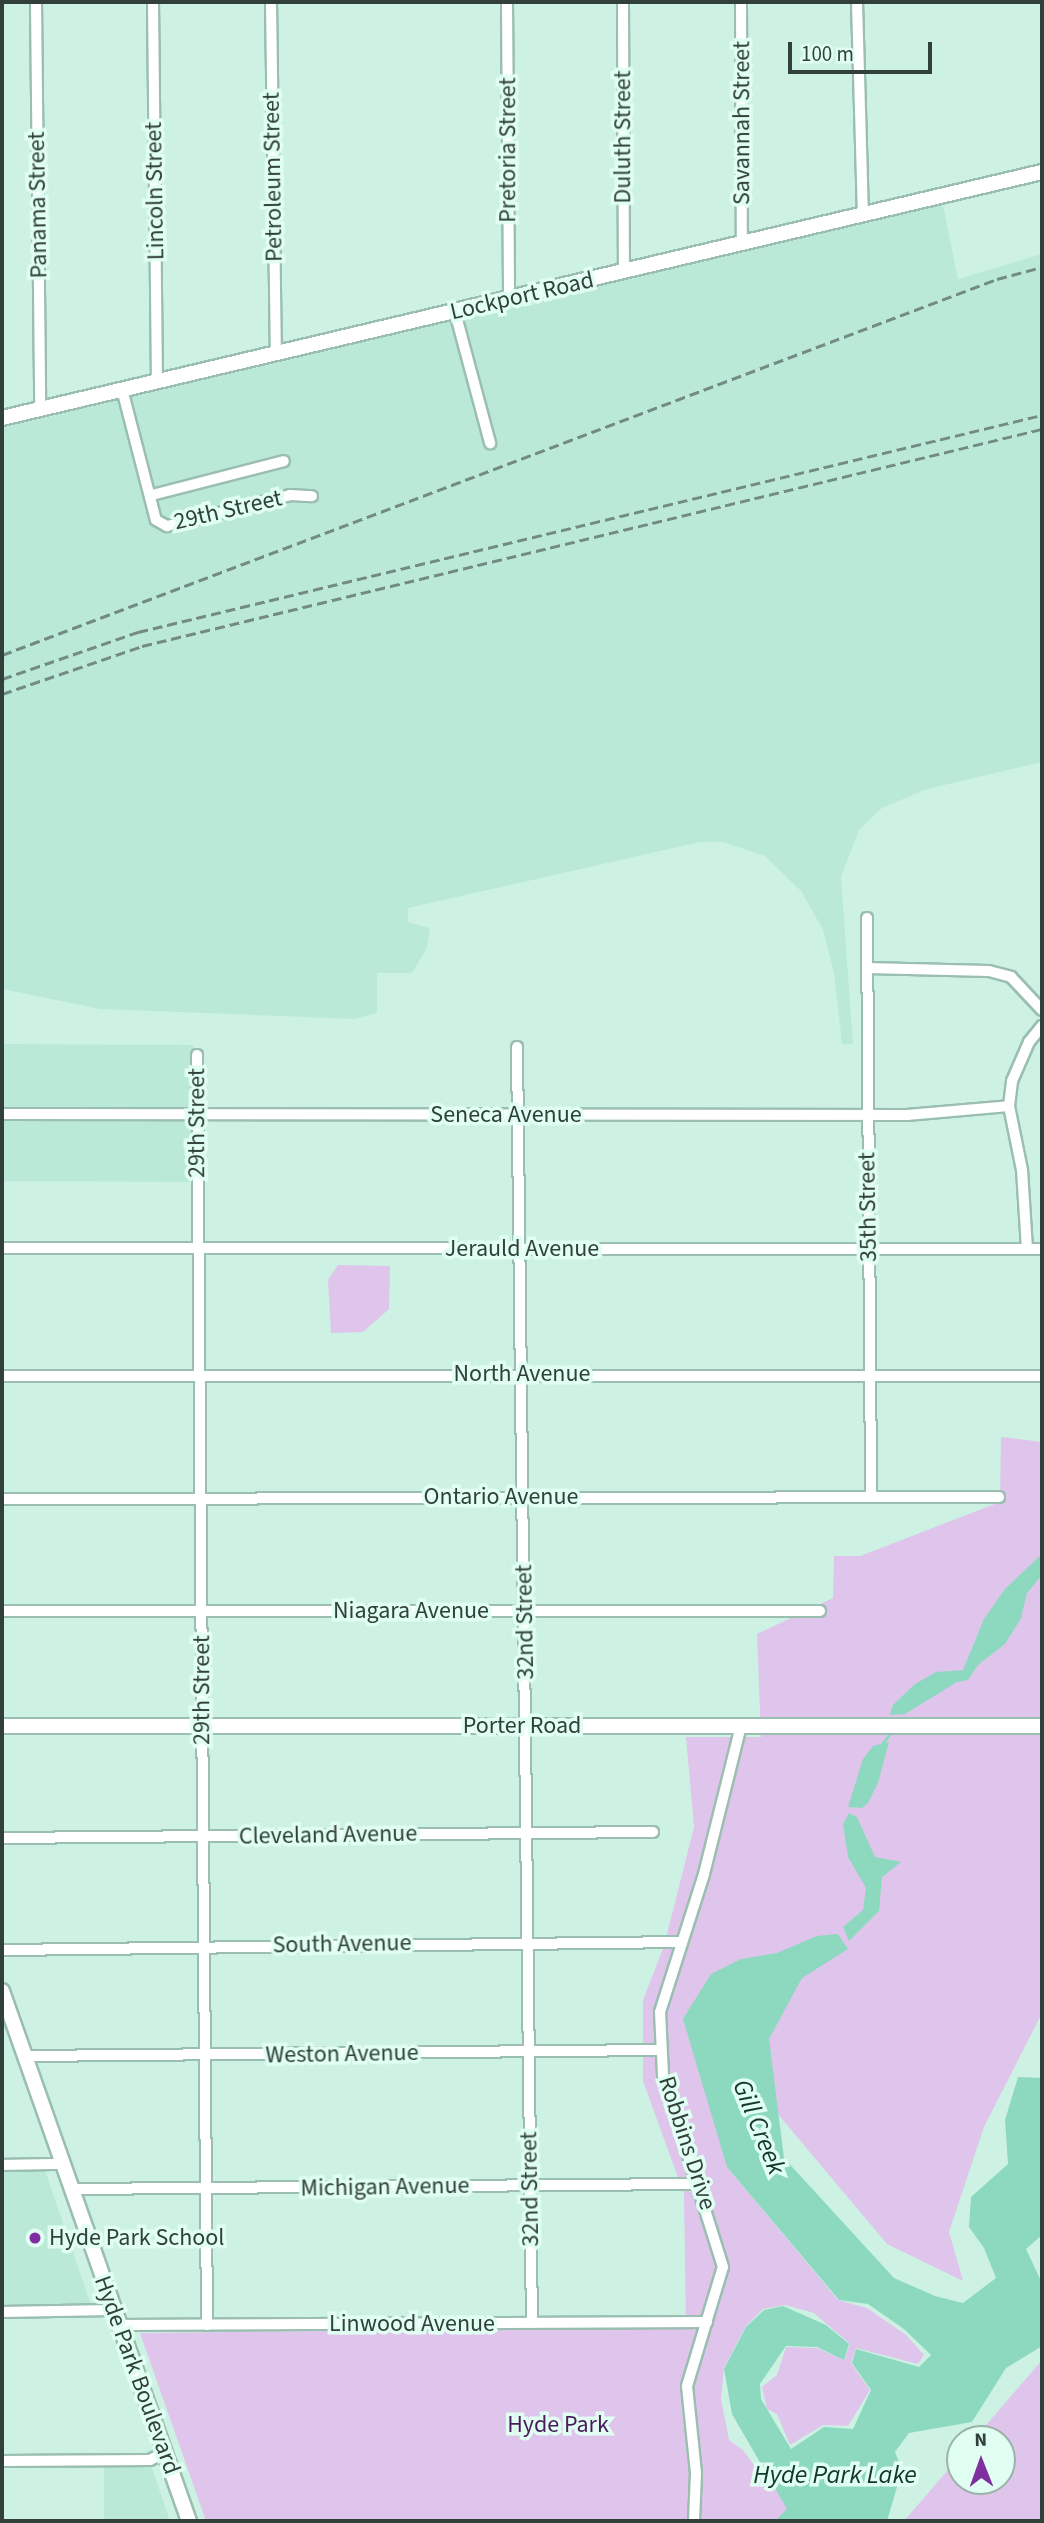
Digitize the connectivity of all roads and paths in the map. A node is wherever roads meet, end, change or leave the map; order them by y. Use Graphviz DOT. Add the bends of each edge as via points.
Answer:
graph roads {
  1 [pos="36,2"];
  2 [pos="153,2"];
  3 [pos="271,2"];
  4 [pos="507,2"];
  5 [pos="623,2"];
  6 [pos="741,2"];
  7 [pos="857,2"];
  8 [pos="1042,172"];
  9 [pos="863,215"];
  10 [pos="742,244"];
  11 [pos="624,272"];
  12 [pos="509,299"];
  13 [pos="455,312"];
  14 [pos="276,352"];
  15 [pos="157,380"];
  16 [pos="122,389"];
  17 [pos="40,409"];
  18 [pos="2,418"];
  19 [pos="490,443"];
  20 [pos="284,461"];
  21 [pos="152,495"];
  22 [pos="312,496"];
  23 [pos="867,918"];
  24 [pos="867,968"];
  25 [pos="1042,1010"];
  26 [pos="1042,1026"];
  27 [pos="517,1047"];
  28 [pos="197,1055"];
  29 [pos="1009,1106"];
  30 [pos="2,1114"];
  31 [pos="196,1114"];
  32 [pos="518,1115"];
  33 [pos="867,1115"];
  34 [pos="2,1248"];
  35 [pos="197,1248"];
  36 [pos="519,1249"];
  37 [pos="1027,1249"];
  38 [pos="1042,1249"];
  39 [pos="869,1250"];
  40 [pos="521,1374"];
  41 [pos="871,1374"];
  42 [pos="198,1375"];
  43 [pos="2,1376"];
  44 [pos="1042,1376"];
  45 [pos="523,1497"];
  46 [pos="871,1497"];
  47 [pos="999,1497"];
  48 [pos="200,1498"];
  49 [pos="2,1499"];
  50 [pos="2,1611"];
  51 [pos="202,1611"];
  52 [pos="525,1611"];
  53 [pos="820,1611"];
  54 [pos="2,1726"];
  55 [pos="526,1726"];
  56 [pos="741,1726"];
  57 [pos="1042,1726"];
  58 [pos="201,1727"];
  59 [pos="653,1832"];
  60 [pos="526,1833"];
  61 [pos="204,1836"];
  62 [pos="2,1838"];
  63 [pos="527,1942"];
  64 [pos="682,1942"];
  65 [pos="203,1945"];
  66 [pos="2,1950"];
  67 [pos="2,1992"];
  68 [pos="8,2031"];
  69 [pos="660,2050"];
  70 [pos="528,2052"];
  71 [pos="205,2055"];
  72 [pos="24,2056"];
  73 [pos="62,2164"];
  74 [pos="2,2165"];
  75 [pos="698,2184"];
  76 [pos="529,2185"];
  77 [pos="71,2189"];
  78 [pos="206,2189"];
  79 [pos="112,2310"];
  80 [pos="2,2312"];
  81 [pos="707,2322"];
  82 [pos="532,2323"];
  83 [pos="117,2325"];
  84 [pos="207,2325"];
  85 [pos="165,2452"];
  86 [pos="2,2461"];
  87 [pos="189,2521"];
  88 [pos="694,2521"];
  1 -- 17 [label="street, Panama Street"];
  2 -- 15 [label="street, Lincoln Street"];
  3 -- 14 [label="street, Petroleum Street"];
  4 -- 12 [label="street, Pretoria Street"];
  5 -- 11 [label="street, Duluth Street"];
  6 -- 10 [label="street, Savannah Street"];
  7 -- 9 [label="street"];
  8 -- 9 [label="main road, Lockport Road"];
  9 -- 10 [label="main road, Lockport Road"];
  10 -- 11 [label="main road, Lockport Road"];
  11 -- 12 [label="main road, Lockport Road"];
  12 -- 13 [label="main road, Lockport Road"];
  13 -- 14 [label="main road, Lockport Road"];
  13 -- 19 [label="street"];
  14 -- 15 [label="main road, Lockport Road"];
  15 -- 16 [label="main road, Lockport Road"];
  16 -- 17 [label="main road, Lockport Road"];
  16 -- 21 [label="street, 29th Street"];
  17 -- 18 [label="main road, Lockport Road"];
  20 -- 21 [label="street"];
  21 -- 22 [label="street, 29th Street" via="156,520 167,526 290,495"];
  23 -- 24 [label="street, 35th Street"];
  24 -- 25 [label="street" via="989,971 1011,977"];
  24 -- 33 [label="street, 35th Street"];
  26 -- 29 [label="street" via="1029,1042 1012,1081"];
  27 -- 32 [label="street, 32nd Street"];
  28 -- 31 [label="street, 29th Street"];
  29 -- 33 [label="street, Seneca Avenue"];
  29 -- 37 [label="street" via="1022,1170"];
  30 -- 31 [label="street, Seneca Avenue"];
  31 -- 32 [label="street, Seneca Avenue"];
  31 -- 35 [label="street, 29th Street"];
  32 -- 33 [label="street, Seneca Avenue"];
  32 -- 36 [label="street, 32nd Street"];
  33 -- 39 [label="street, 35th Street"];
  34 -- 35 [label="street, Jerauld Avenue"];
  35 -- 36 [label="street, Jerauld Avenue"];
  35 -- 42 [label="street, 29th Street"];
  36 -- 39 [label="street, Jerauld Avenue"];
  36 -- 40 [label="street, 32nd Street"];
  37 -- 38 [label="street, Jerauld Avenue"];
  37 -- 39 [label="street, Jerauld Avenue"];
  39 -- 41 [label="street, 35th Street"];
  40 -- 41 [label="street, North Avenue"];
  40 -- 42 [label="street, North Avenue"];
  40 -- 45 [label="street, 32nd Street"];
  41 -- 44 [label="street, North Avenue"];
  41 -- 46 [label="street, 35th Street"];
  42 -- 43 [label="street, North Avenue"];
  42 -- 48 [label="street, 29th Street"];
  45 -- 46 [label="street, Ontario Avenue"];
  45 -- 48 [label="street, Ontario Avenue"];
  45 -- 52 [label="street, 32nd Street"];
  46 -- 47 [label="street, Ontario Avenue"];
  48 -- 49 [label="street, Ontario Avenue"];
  48 -- 51 [label="street, 29th Street"];
  50 -- 51 [label="street, Niagara Avenue"];
  51 -- 52 [label="street, Niagara Avenue"];
  51 -- 58 [label="street, 29th Street"];
  52 -- 53 [label="street, Niagara Avenue"];
  52 -- 55 [label="street, 32nd Street"];
  54 -- 58 [label="main road, Porter Road"];
  55 -- 56 [label="main road, Porter Road"];
  55 -- 58 [label="main road, Porter Road"];
  55 -- 60 [label="street, 32nd Street"];
  56 -- 57 [label="main road, Porter Road"];
  56 -- 64 [label="street, Robbins Drive"];
  58 -- 61 [label="street, 29th Street"];
  59 -- 60 [label="street, Cleveland Avenue"];
  60 -- 61 [label="street, Cleveland Avenue"];
  60 -- 63 [label="street, 32nd Street"];
  61 -- 62 [label="street, Cleveland Avenue"];
  61 -- 65 [label="street, 29th Street"];
  63 -- 64 [label="street, South Avenue"];
  63 -- 65 [label="street, South Avenue"];
  63 -- 70 [label="street, 32nd Street"];
  64 -- 69 [label="street, Robbins Drive" via="660,2012"];
  65 -- 66 [label="street, South Avenue"];
  65 -- 71 [label="street, 29th Street"];
  67 -- 68 [label="main road, Hyde Park Boulevard"];
  68 -- 72 [label="main road, Hyde Park Boulevard"];
  69 -- 70 [label="street, Weston Avenue"];
  69 -- 75 [label="street, Robbins Drive" via="663,2075"];
  70 -- 71 [label="street, Weston Avenue"];
  70 -- 76 [label="street, 32nd Street"];
  71 -- 72 [label="street, Weston Avenue"];
  71 -- 78 [label="street, 29th Street"];
  72 -- 73 [label="main road, Hyde Park Boulevard"];
  73 -- 74 [label="street"];
  73 -- 77 [label="main road, Hyde Park Boulevard"];
  75 -- 76 [label="street, Michigan Avenue"];
  75 -- 81 [label="street, Robbins Drive" via="723,2267"];
  76 -- 78 [label="street, Michigan Avenue"];
  76 -- 82 [label="street, 32nd Street"];
  77 -- 78 [label="street, Michigan Avenue"];
  77 -- 79 [label="main road, Hyde Park Boulevard"];
  78 -- 84 [label="street, 29th Street"];
  79 -- 80 [label="street"];
  79 -- 83 [label="main road, Hyde Park Boulevard"];
  81 -- 82 [label="street, Linwood Avenue"];
  81 -- 88 [label="street, Robbins Drive" via="696,2344 687,2386 696,2473"];
  82 -- 84 [label="street, Linwood Avenue"];
  83 -- 84 [label="street, Linwood Avenue"];
  83 -- 85 [label="main road, Hyde Park Boulevard"];
  85 -- 86 [label="street" via="150,2460"];
  85 -- 87 [label="main road, Hyde Park Boulevard"];
}
